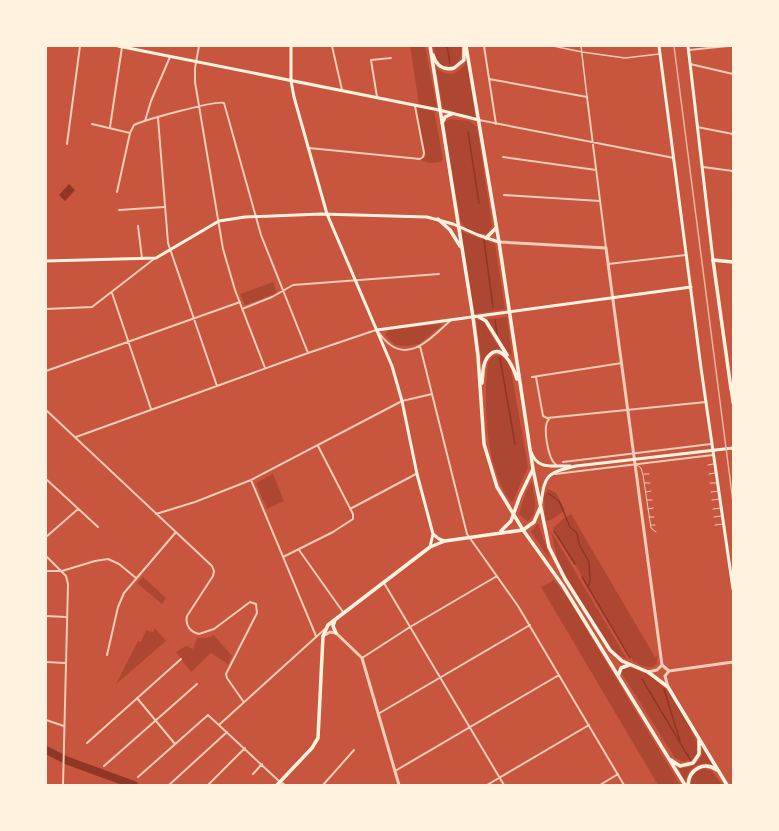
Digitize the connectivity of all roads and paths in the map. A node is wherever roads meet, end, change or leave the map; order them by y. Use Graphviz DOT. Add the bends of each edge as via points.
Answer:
graph roads {
  1 [pos="80,46"];
  2 [pos="118,46"];
  3 [pos="198,46"];
  4 [pos="291,46"];
  5 [pos="332,46"];
  6 [pos="430,46"];
  7 [pos="465,46"];
  8 [pos="484,46"];
  9 [pos="554,46"];
  10 [pos="581,46"];
  11 [pos="659,46"];
  12 [pos="728,46"];
  13 [pos="122,47"];
  14 [pos="560,47"];
  15 [pos="688,48"];
  16 [pos="582,52"];
  17 [pos="659,54"];
  18 [pos="170,57"];
  19 [pos="391,58"];
  20 [pos="196,62"];
  21 [pos="690,64"];
  22 [pos="733,74"];
  23 [pos="489,79"];
  24 [pos="291,81"];
  25 [pos="342,91"];
  26 [pos="587,97"];
  27 [pos="377,98"];
  28 [pos="415,106"];
  29 [pos="200,107"];
  30 [pos="439,110"];
  31 [pos="452,114"];
  32 [pos="158,118"];
  33 [pos="479,120"];
  34 [pos="145,121"];
  35 [pos="92,124"];
  36 [pos="496,124"];
  37 [pos="441,125"];
  38 [pos="110,127"];
  39 [pos="698,127"];
  40 [pos="130,133"];
  41 [pos="733,134"];
  42 [pos="592,141"];
  43 [pos="67,144"];
  44 [pos="309,148"];
  45 [pos="503,157"];
  46 [pos="674,158"];
  47 [pos="702,167"];
  48 [pos="596,170"];
  49 [pos="733,171"];
  50 [pos="117,192"];
  51 [pos="504,195"];
  52 [pos="600,201"];
  53 [pos="164,207"];
  54 [pos="119,210"];
  55 [pos="327,214"];
  56 [pos="254,216"];
  57 [pos="438,219"];
  58 [pos="219,221"];
  59 [pos="457,221"];
  60 [pos="138,226"];
  61 [pos="458,226"];
  62 [pos="462,228"];
  63 [pos="496,228"];
  64 [pos="486,238"];
  65 [pos="499,242"];
  66 [pos="606,248"];
  67 [pos="169,249"];
  68 [pos="462,250"];
  69 [pos="686,255"];
  70 [pos="142,258"];
  71 [pos="156,258"];
  72 [pos="713,260"];
  73 [pos="46,261"];
  74 [pos="733,262"];
  75 [pos="608,264"];
  76 [pos="439,274"];
  77 [pos="354,281"];
  78 [pos="691,287"];
  79 [pos="282,290"];
  80 [pos="112,293"];
  81 [pos="612,298"];
  82 [pos="240,302"];
  83 [pos="46,309"];
  84 [pos="242,309"];
  85 [pos="509,313"];
  86 [pos="479,317"];
  87 [pos="473,318"];
  88 [pos="194,319"];
  89 [pos="451,320"];
  90 [pos="371,328"];
  91 [pos="375,331"];
  92 [pos="129,343"];
  93 [pos="420,346"];
  94 [pos="308,353"];
  95 [pos="509,360"];
  96 [pos="622,363"];
  97 [pos="265,368"];
  98 [pos="46,371"];
  99 [pos="536,376"];
  100 [pos="532,377"];
  101 [pos="217,386"];
  102 [pos="732,390"];
  103 [pos="480,392"];
  104 [pos="432,394"];
  105 [pos="522,396"];
  106 [pos="402,401"];
  107 [pos="706,402"];
  108 [pos="733,403"];
  109 [pos="151,409"];
  110 [pos="46,410"];
  111 [pos="628,410"];
  112 [pos="549,419"];
  113 [pos="76,437"];
  114 [pos="713,444"];
  115 [pos="318,446"];
  116 [pos="733,448"];
  117 [pos="531,450"];
  118 [pos="635,453"];
  119 [pos="714,455"];
  120 [pos="563,462"];
  121 [pos="716,464"];
  122 [pos="636,465"];
  123 [pos="708,465"];
  124 [pos="556,466"];
  125 [pos="576,466"];
  126 [pos="533,469"];
  127 [pos="717,473"];
  128 [pos="417,474"];
  129 [pos="551,474"];
  130 [pos="649,474"];
  131 [pos="709,474"];
  132 [pos="643,475"];
  133 [pos="46,479"];
  134 [pos="251,480"];
  135 [pos="718,482"];
  136 [pos="650,483"];
  137 [pos="710,483"];
  138 [pos="644,484"];
  139 [pos="651,491"];
  140 [pos="719,491"];
  141 [pos="646,492"];
  142 [pos="711,492"];
  143 [pos="721,499"];
  144 [pos="647,500"];
  145 [pos="652,500"];
  146 [pos="712,500"];
  147 [pos="540,505"];
  148 [pos="653,508"];
  149 [pos="722,508"];
  150 [pos="78,509"];
  151 [pos="350,509"];
  152 [pos="648,509"];
  153 [pos="713,509"];
  154 [pos="156,514"];
  155 [pos="513,515"];
  156 [pos="723,516"];
  157 [pos="649,517"];
  158 [pos="654,517"];
  159 [pos="714,517"];
  160 [pos="724,524"];
  161 [pos="650,525"];
  162 [pos="655,525"];
  163 [pos="715,525"];
  164 [pos="98,527"];
  165 [pos="523,530"];
  166 [pos="176,532"];
  167 [pos="500,532"];
  168 [pos="656,532"];
  169 [pos="433,534"];
  170 [pos="46,537"];
  171 [pos="469,537"];
  172 [pos="446,541"];
  173 [pos="430,547"];
  174 [pos="299,549"];
  175 [pos="46,556"];
  176 [pos="283,557"];
  177 [pos="46,571"];
  178 [pos="62,571"];
  179 [pos="497,576"];
  180 [pos="136,578"];
  181 [pos="383,582"];
  182 [pos="733,589"];
  183 [pos="343,612"];
  184 [pos="46,616"];
  185 [pos="66,617"];
  186 [pos="337,618"];
  187 [pos="530,625"];
  188 [pos="327,627"];
  189 [pos="410,627"];
  190 [pos="336,633"];
  191 [pos="316,636"];
  192 [pos="323,636"];
  193 [pos="107,655"];
  194 [pos="362,658"];
  195 [pos="181,659"];
  196 [pos="46,662"];
  197 [pos="733,662"];
  198 [pos="65,663"];
  199 [pos="630,664"];
  200 [pos="662,665"];
  201 [pos="669,671"];
  202 [pos="648,672"];
  203 [pos="619,674"];
  204 [pos="559,675"];
  205 [pos="440,678"];
  206 [pos="197,684"];
  207 [pos="668,687"];
  208 [pos="137,698"];
  209 [pos="243,701"];
  210 [pos="378,714"];
  211 [pos="46,720"];
  212 [pos="156,721"];
  213 [pos="220,724"];
  214 [pos="589,725"];
  215 [pos="64,726"];
  216 [pos="469,728"];
  217 [pos="228,732"];
  218 [pos="698,737"];
  219 [pos="87,743"];
  220 [pos="175,744"];
  221 [pos="245,748"];
  222 [pos="354,750"];
  223 [pos="669,758"];
  224 [pos="262,764"];
  225 [pos="104,766"];
  226 [pos="394,771"];
  227 [pos="720,772"];
  228 [pos="252,774"];
  229 [pos="618,774"];
  230 [pos="138,777"];
  231 [pos="500,778"];
  232 [pos="280,782"];
  233 [pos="63,785"];
  234 [pos="169,785"];
  235 [pos="208,785"];
  236 [pos="277,785"];
  237 [pos="284,785"];
  238 [pos="323,785"];
  239 [pos="399,785"];
  240 [pos="487,785"];
  241 [pos="504,785"];
  242 [pos="600,785"];
  243 [pos="624,785"];
  244 [pos="685,785"];
  245 [pos="688,785"];
  246 [pos="727,785"];
  1 -- 43 [label="street"];
  2 -- 13 [label="main road"];
  3 -- 20 [label="street"];
  4 -- 24 [label="main road"];
  5 -- 25 [label="street"];
  6 -- 7 [label="main road" via="437,64 450,69 463,61"];
  6 -- 30 [label="main road"];
  7 -- 33 [label="main road"];
  8 -- 23 [label="street"];
  9 -- 14 [label="street"];
  10 -- 16 [label="street"];
  11 -- 17 [label="main road"];
  12 -- 15 [label="street"];
  13 -- 18 [label="main road"];
  13 -- 38 [label="street"];
  14 -- 16 [label="street"];
  15 -- 21 [label="main road"];
  16 -- 17 [label="street" via="625,58"];
  16 -- 26 [label="street"];
  17 -- 46 [label="main road"];
  18 -- 20 [label="main road"];
  18 -- 34 [label="street"];
  19 -- 27 [label="street" via="371,60"];
  20 -- 24 [label="main road"];
  20 -- 29 [label="street" via="195,82"];
  21 -- 22 [label="street"];
  21 -- 39 [label="main road"];
  23 -- 26 [label="street"];
  23 -- 36 [label="street"];
  24 -- 25 [label="main road"];
  24 -- 44 [label="main road"];
  25 -- 27 [label="main road"];
  26 -- 42 [label="street"];
  27 -- 28 [label="main road"];
  28 -- 30 [label="main road"];
  28 -- 44 [label="street" via="424,153 420,159"];
  29 -- 32 [label="street"];
  29 -- 56 [label="street" via="219,102 227,106"];
  29 -- 58 [label="street"];
  30 -- 31 [label="main road"];
  30 -- 37 [label="main road"];
  31 -- 33 [label="main road"];
  31 -- 37 [label="main road" via="445,117"];
  32 -- 34 [label="street"];
  32 -- 53 [label="street"];
  33 -- 36 [label="street"];
  33 -- 63 [label="main road"];
  34 -- 40 [label="street" via="134,125"];
  35 -- 38 [label="street"];
  36 -- 42 [label="street"];
  37 -- 59 [label="main road"];
  38 -- 40 [label="street"];
  39 -- 41 [label="street"];
  39 -- 47 [label="main road"];
  40 -- 50 [label="street"];
  42 -- 46 [label="street"];
  42 -- 48 [label="street"];
  44 -- 55 [label="main road"];
  45 -- 48 [label="street"];
  46 -- 69 [label="main road"];
  47 -- 49 [label="street"];
  47 -- 72 [label="main road"];
  48 -- 52 [label="street"];
  51 -- 52 [label="street"];
  52 -- 66 [label="street"];
  53 -- 54 [label="street"];
  53 -- 67 [label="street"];
  55 -- 56 [label="main road"];
  55 -- 57 [label="main road"];
  55 -- 77 [label="main road"];
  56 -- 58 [label="main road"];
  56 -- 79 [label="street"];
  57 -- 61 [label="main road"];
  57 -- 68 [label="main road" via="451,232"];
  58 -- 67 [label="main road"];
  58 -- 82 [label="street" via="224,254"];
  59 -- 61 [label="main road"];
  59 -- 62 [label="main road"];
  60 -- 70 [label="street"];
  61 -- 62 [label="main road"];
  61 -- 68 [label="main road"];
  62 -- 64 [label="main road"];
  63 -- 64 [label="main road"];
  63 -- 65 [label="main road"];
  64 -- 65 [label="main road"];
  65 -- 66 [label="street"];
  65 -- 85 [label="main road"];
  66 -- 75 [label="street"];
  67 -- 71 [label="main road"];
  67 -- 88 [label="street"];
  68 -- 87 [label="main road"];
  69 -- 75 [label="street"];
  69 -- 78 [label="main road"];
  70 -- 71 [label="main road"];
  70 -- 73 [label="main road"];
  71 -- 80 [label="street"];
  72 -- 74 [label="main road"];
  72 -- 102 [label="main road"];
  75 -- 81 [label="street"];
  76 -- 77 [label="street"];
  77 -- 79 [label="street" via="299,284"];
  77 -- 91 [label="main road"];
  78 -- 81 [label="main road"];
  78 -- 107 [label="main road"];
  79 -- 84 [label="street" via="272,297"];
  79 -- 94 [label="street"];
  80 -- 83 [label="street" via="88,308"];
  80 -- 92 [label="street"];
  81 -- 85 [label="main road"];
  81 -- 96 [label="street"];
  82 -- 84 [label="street"];
  82 -- 88 [label="street"];
  84 -- 97 [label="street"];
  85 -- 86 [label="main road"];
  85 -- 105 [label="main road"];
  86 -- 87 [label="main road"];
  86 -- 95 [label="main road" via="486,321"];
  87 -- 89 [label="main road"];
  87 -- 103 [label="main road"];
  88 -- 92 [label="street"];
  88 -- 101 [label="street"];
  89 -- 91 [label="main road"];
  89 -- 93 [label="street"];
  90 -- 91 [label="street"];
  91 -- 93 [label="street" via="397,348 410,349"];
  91 -- 94 [label="street"];
  91 -- 106 [label="main road" via="390,359"];
  92 -- 98 [label="street"];
  92 -- 109 [label="street"];
  93 -- 104 [label="street"];
  94 -- 97 [label="street"];
  95 -- 103 [label="main road" via="500,352 488,356"];
  95 -- 105 [label="main road"];
  96 -- 99 [label="street"];
  96 -- 111 [label="street"];
  97 -- 101 [label="street"];
  99 -- 100 [label="street"];
  99 -- 112 [label="street" via="543,416"];
  101 -- 109 [label="street"];
  102 -- 108 [label="main road"];
  103 -- 155 [label="main road" via="486,452 497,487"];
  104 -- 106 [label="street"];
  104 -- 171 [label="street"];
  105 -- 117 [label="main road"];
  106 -- 115 [label="street"];
  106 -- 128 [label="main road"];
  107 -- 111 [label="street"];
  107 -- 114 [label="main road"];
  109 -- 113 [label="street"];
  110 -- 113 [label="street"];
  111 -- 112 [label="street"];
  111 -- 118 [label="street"];
  112 -- 124 [label="street" via="546,424 550,457"];
  113 -- 154 [label="street"];
  114 -- 118 [label="street"];
  114 -- 119 [label="main road"];
  115 -- 134 [label="street"];
  115 -- 151 [label="street"];
  116 -- 125 [label="main road"];
  117 -- 124 [label="main road" via="539,464"];
  117 -- 126 [label="main road"];
  118 -- 120 [label="street"];
  118 -- 122 [label="street"];
  119 -- 121 [label="main road"];
  119 -- 122 [label="street"];
  121 -- 123 [label="lane"];
  121 -- 127 [label="main road"];
  122 -- 129 [label="street"];
  122 -- 132 [label="lane" via="641,468"];
  122 -- 200 [label="street"];
  124 -- 125 [label="main road"];
  125 -- 129 [label="main road"];
  126 -- 147 [label="main road"];
  126 -- 155 [label="main road"];
  127 -- 131 [label="lane"];
  127 -- 135 [label="main road"];
  128 -- 151 [label="street"];
  128 -- 169 [label="main road"];
  129 -- 147 [label="main road" via="544,482"];
  130 -- 132 [label="lane"];
  132 -- 138 [label="lane"];
  133 -- 150 [label="street"];
  134 -- 154 [label="street"];
  134 -- 176 [label="street"];
  135 -- 137 [label="lane"];
  135 -- 140 [label="main road"];
  136 -- 138 [label="lane"];
  138 -- 141 [label="lane"];
  139 -- 141 [label="lane"];
  140 -- 142 [label="lane"];
  140 -- 143 [label="main road"];
  141 -- 144 [label="lane"];
  143 -- 146 [label="lane"];
  143 -- 149 [label="main road"];
  144 -- 145 [label="lane"];
  144 -- 152 [label="lane"];
  147 -- 165 [label="main road" via="534,522"];
  147 -- 199 [label="main road" via="549,547 565,579 610,650 617,658"];
  148 -- 152 [label="lane"];
  149 -- 153 [label="lane"];
  149 -- 156 [label="main road"];
  150 -- 164 [label="street"];
  150 -- 170 [label="street"];
  151 -- 174 [label="street" via="354,517 352,520"];
  152 -- 157 [label="lane"];
  154 -- 166 [label="street"];
  155 -- 165 [label="main road"];
  155 -- 167 [label="main road" via="508,526"];
  156 -- 159 [label="lane"];
  156 -- 160 [label="main road"];
  157 -- 158 [label="lane"];
  157 -- 161 [label="lane"];
  160 -- 163 [label="lane"];
  160 -- 182 [label="main road"];
  161 -- 162 [label="lane"];
  161 -- 168 [label="lane"];
  165 -- 167 [label="main road"];
  165 -- 203 [label="main road" via="560,581"];
  166 -- 180 [label="street"];
  166 -- 209 [label="street" via="214,570 213,576 187,616 191,630 197,634 204,634 250,602 255,602 258,606 226,673"];
  167 -- 171 [label="main road"];
  169 -- 172 [label="main road"];
  169 -- 173 [label="main road"];
  171 -- 172 [label="main road"];
  171 -- 179 [label="street"];
  172 -- 173 [label="main road"];
  173 -- 181 [label="main road"];
  174 -- 176 [label="street"];
  174 -- 183 [label="street"];
  175 -- 178 [label="street"];
  176 -- 191 [label="street"];
  177 -- 178 [label="street"];
  178 -- 180 [label="street" via="95,560 108,559 120,564"];
  178 -- 185 [label="street" via="68,584"];
  179 -- 187 [label="street"];
  179 -- 189 [label="street"];
  180 -- 193 [label="street" via="121,598"];
  181 -- 183 [label="main road"];
  181 -- 189 [label="street"];
  183 -- 186 [label="main road"];
  184 -- 185 [label="street"];
  185 -- 198 [label="street"];
  186 -- 188 [label="main road"];
  186 -- 190 [label="main road" via="333,626"];
  187 -- 204 [label="street"];
  187 -- 205 [label="street"];
  188 -- 191 [label="street"];
  188 -- 192 [label="main road"];
  189 -- 194 [label="street"];
  189 -- 205 [label="street"];
  190 -- 192 [label="street" via="330,632"];
  190 -- 194 [label="street"];
  191 -- 192 [label="street"];
  191 -- 209 [label="street"];
  192 -- 232 [label="main road" via="318,738"];
  194 -- 210 [label="street"];
  195 -- 208 [label="street"];
  196 -- 198 [label="street"];
  197 -- 201 [label="street"];
  198 -- 215 [label="street"];
  199 -- 202 [label="main road"];
  199 -- 203 [label="main road" via="621,668"];
  200 -- 201 [label="street"];
  200 -- 202 [label="street" via="657,670"];
  201 -- 207 [label="street" via="665,676"];
  202 -- 207 [label="main road"];
  203 -- 223 [label="main road"];
  204 -- 214 [label="street"];
  204 -- 216 [label="street"];
  205 -- 210 [label="street"];
  205 -- 216 [label="street"];
  206 -- 212 [label="street"];
  207 -- 218 [label="main road"];
  208 -- 212 [label="street"];
  208 -- 219 [label="street"];
  209 -- 213 [label="street"];
  210 -- 226 [label="street"];
  211 -- 215 [label="street"];
  212 -- 220 [label="street"];
  212 -- 225 [label="street"];
  213 -- 217 [label="street"];
  213 -- 220 [label="street" via="210,715 206,716"];
  214 -- 229 [label="street"];
  214 -- 231 [label="street"];
  215 -- 233 [label="street"];
  216 -- 226 [label="street"];
  216 -- 231 [label="street"];
  217 -- 221 [label="street"];
  217 -- 234 [label="street"];
  218 -- 223 [label="main road" via="699,754 693,763 680,766"];
  218 -- 227 [label="main road"];
  220 -- 230 [label="street"];
  221 -- 224 [label="street"];
  221 -- 235 [label="street"];
  222 -- 238 [label="street"];
  223 -- 244 [label="main road"];
  224 -- 228 [label="street"];
  224 -- 232 [label="street"];
  226 -- 239 [label="street"];
  227 -- 245 [label="main road" via="709,766 698,768 691,774"];
  227 -- 246 [label="main road"];
  229 -- 242 [label="street"];
  229 -- 243 [label="street"];
  231 -- 240 [label="street"];
  231 -- 241 [label="street"];
  232 -- 236 [label="main road"];
  232 -- 237 [label="street"];
}
